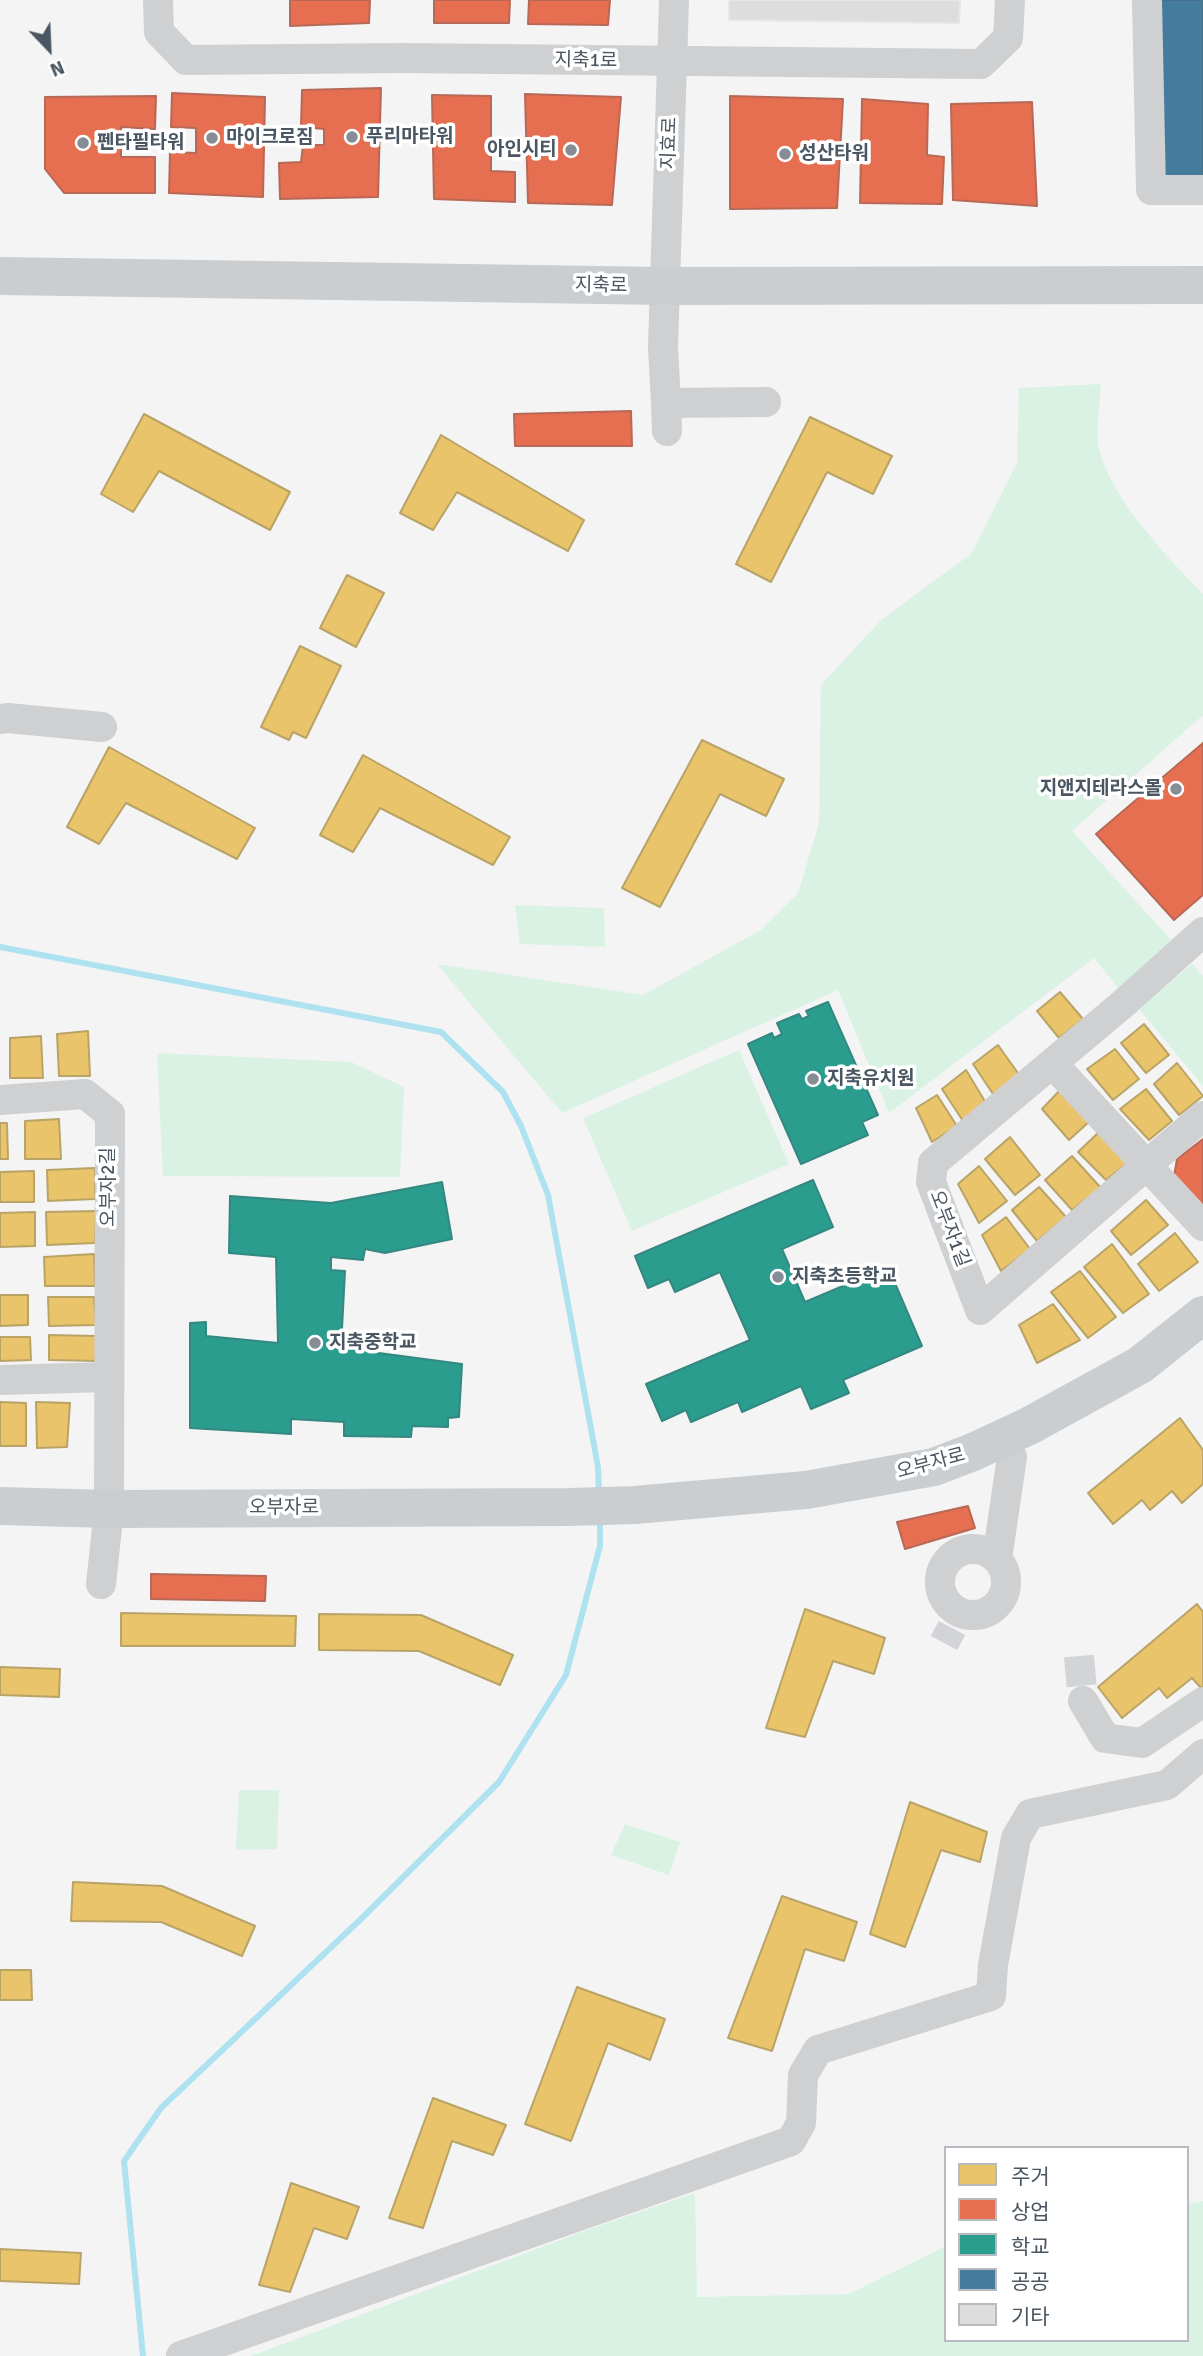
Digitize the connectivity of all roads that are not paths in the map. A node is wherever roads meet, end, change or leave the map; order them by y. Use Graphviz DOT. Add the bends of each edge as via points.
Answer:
graph roads {
  1 [pos="158,0"];
  2 [pos="674,0"];
  3 [pos="1010,0"];
  4 [pos="1147,0"];
  5 [pos="673,62"];
  6 [pos="1203,190"];
  7 [pos="0,276"];
  8 [pos="1203,285"];
  9 [pos="666,286"];
  10 [pos="766,402"];
  11 [pos="0,719"];
  12 [pos="102,726"];
  13 [pos="1203,932"];
  14 [pos="1052,1064"];
  15 [pos="0,1100"];
  16 [pos="1203,1116"];
  17 [pos="1147,1164"];
  18 [pos="1203,1226"];
  19 [pos="1203,1315"];
  20 [pos="108,1377"];
  21 [pos="0,1380"];
  22 [pos="1004,1438"];
  23 [pos="0,1506"];
  24 [pos="109,1509"];
  25 [pos="997,1559"];
  26 [pos="101,1584"];
  27 [pos="1083,1701"];
  28 [pos="1203,1702"];
  29 [pos="1203,1754"];
  30 [pos="181,2356"];
  1 -- 5 [label="street, 지축1로" via="159,32 186,60"];
  2 -- 5 [label="street, 지효로"];
  3 -- 5 [label="street, 지축1로" via="1008,38 981,64"];
  4 -- 6 [label="street" via="1151,190"];
  5 -- 9 [label="street, 지효로"];
  7 -- 9 [label="main road, 지축로"];
  8 -- 9 [label="main road, 지축로"];
  9 -- 10 [label="street, 지효로" via="667,417"];
  11 -- 12 [label="street"];
  13 -- 14 [label="street, 오부자1길"];
  14 -- 17 [label="street"];
  14 -- 17 [label="street, 오부자1길" via="933,1163 931,1182 980,1310"];
  15 -- 20 [label="street, 오부자2길" via="85,1094 110,1114"];
  16 -- 17 [label="street, 오부자1길"];
  17 -- 18 [label="street"];
  19 -- 22 [label="main road, 오부자로" via="1140,1365"];
  20 -- 21 [label="street"];
  20 -- 24 [label="street, 오부자2길"];
  22 -- 24 [label="main road, 오부자로" via="934,1467 865,1480 806,1490 621,1505"];
  22 -- 25 [label="street" via="1012,1457"];
  23 -- 24 [label="main road, 오부자로"];
  24 -- 26 [label="street, 오부자2길"];
  25 -- 25 [label="street" via="1007,1580 1001,1602 982,1615 955,1620 943,1597 940,1577 944,1567 958,1552 968,1549 979,1549"];
  27 -- 28 [label="street" via="1105,1738 1142,1744"];
  29 -- 30 [label="street" via="1167,1785 1030,1814 1016,1838 991,1996 818,2050 803,2076 801,2123 791,2141"];
}
